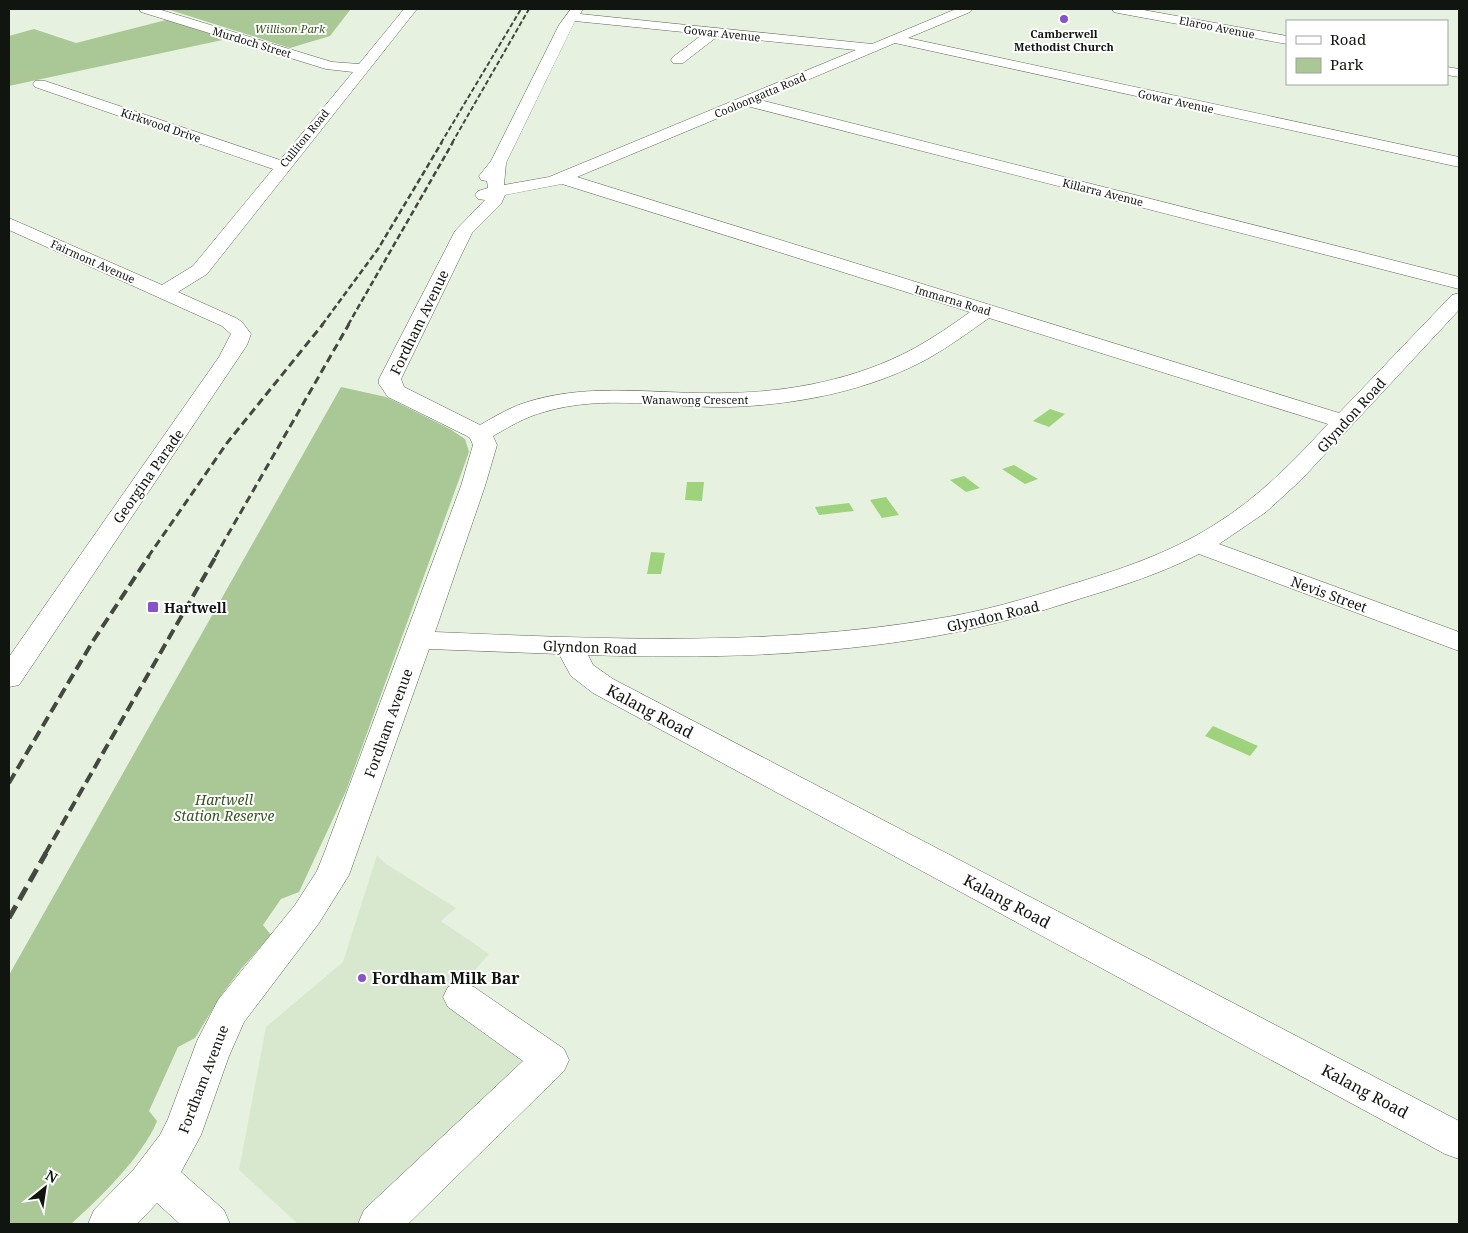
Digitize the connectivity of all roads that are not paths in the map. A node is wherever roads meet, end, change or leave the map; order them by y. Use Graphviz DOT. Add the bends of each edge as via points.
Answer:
graph roads {
  1 [pos="145,9"];
  2 [pos="411,9"];
  3 [pos="966,9"];
  4 [pos="1118,9"];
  5 [pos="574,13"];
  6 [pos="715,32"];
  7 [pos="893,39"];
  8 [pos="1286,40"];
  9 [pos="873,48"];
  10 [pos="678,60"];
  11 [pos="361,68"];
  12 [pos="40,84"];
  13 [pos="746,101"];
  14 [pos="1459,162"];
  15 [pos="283,165"];
  16 [pos="558,180"];
  17 [pos="492,195"];
  18 [pos="9,223"];
  19 [pos="1459,283"];
  20 [pos="171,295"];
  21 [pos="1459,299"];
  22 [pos="986,310"];
  23 [pos="1344,422"];
  24 [pos="480,434"];
  25 [pos="1198,545"];
  26 [pos="417,640"];
  27 [pos="1459,642"];
  28 [pos="569,646"];
  29 [pos="9,678"];
  30 [pos="462,997"];
  31 [pos="1459,1141"];
  32 [pos="156,1175"];
  33 [pos="109,1224"];
  34 [pos="210,1224"];
  35 [pos="379,1224"];
  1 -- 11 [label="street, Murdoch Street" via="331,66"];
  2 -- 11 [label="street, Culliton Road"];
  3 -- 7 [label="street, Cooloongatta Road"];
  4 -- 8 [label="street, Elaroo Avenue"];
  5 -- 6 [label="street, Gowar Avenue"];
  5 -- 17 [label="street" via="498,163"];
  6 -- 9 [label="street, Gowar Avenue"];
  6 -- 10 [label="street"];
  7 -- 9 [label="street, Cooloongatta Road"];
  7 -- 14 [label="street, Gowar Avenue"];
  9 -- 13 [label="street, Cooloongatta Road"];
  11 -- 15 [label="street, Culliton Road"];
  12 -- 15 [label="street, Kirkwood Drive"];
  13 -- 16 [label="street, Cooloongatta Road"];
  13 -- 19 [label="street, Killarra Avenue"];
  15 -- 20 [label="street, Culliton Road" via="200,270 185,294"];
  16 -- 17 [label="street, Cooloongatta Road" via="527,195"];
  16 -- 22 [label="street, Immarna Road"];
  17 -- 24 [label="street, Fordham Avenue" via="464,231 390,379 396,392"];
  18 -- 20 [label="street, Fairmont Avenue"];
  20 -- 29 [label="street, Georgina Parade" via="235,326 241,334 237,345"];
  21 -- 23 [label="street, Glyndon Road"];
  22 -- 23 [label="street, Immarna Road"];
  22 -- 24 [label="street, Wanawong Crescent" via="920,354 882,372 841,384 730,400 567,400 528,409"];
  23 -- 25 [label="street, Glyndon Road" via="1279,488"];
  24 -- 26 [label="street, Fordham Avenue" via="484,450"];
  25 -- 27 [label="street, Nevis Street"];
  25 -- 28 [label="street, Glyndon Road" via="1046,603 925,631 849,641 743,648"];
  26 -- 28 [label="street, Glyndon Road"];
  26 -- 32 [label="street, Fordham Avenue" via="332,875 307,914 222,1026 180,1136"];
  28 -- 31 [label="street, Kalang Road" via="581,670 603,686"];
  30 -- 35 [label="street" via="550,1060"];
  32 -- 33 [label="street, Fordham Avenue"];
  32 -- 34 [label="street"];
}
